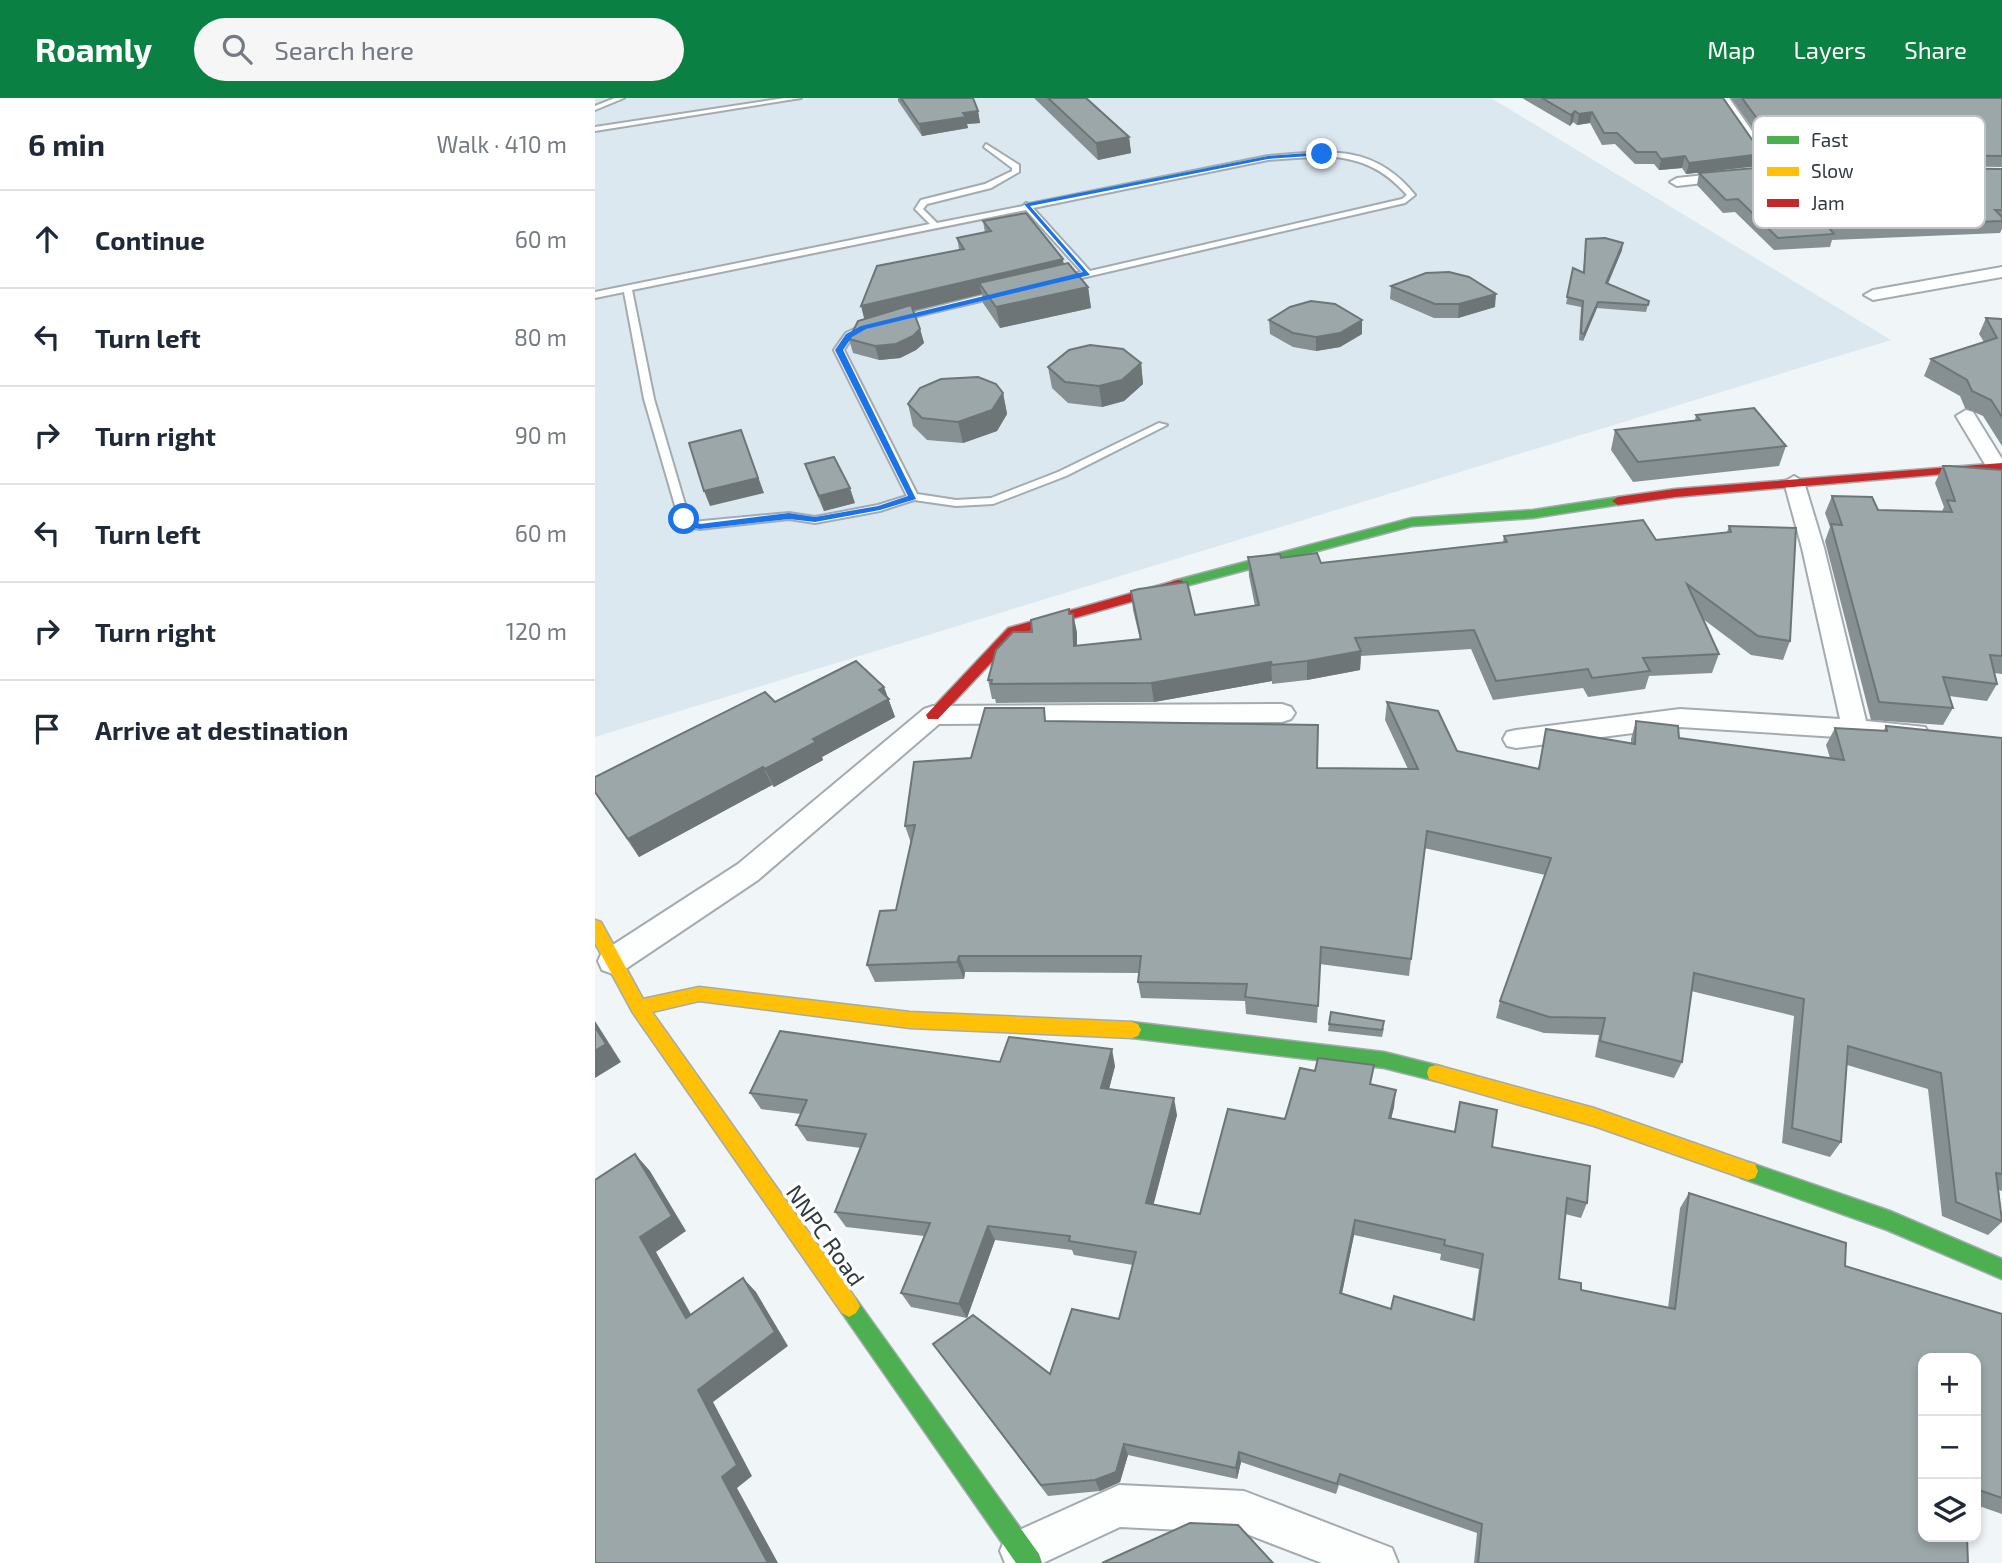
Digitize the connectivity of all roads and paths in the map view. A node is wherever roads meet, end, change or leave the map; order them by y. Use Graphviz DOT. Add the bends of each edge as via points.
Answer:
graph roads {
  1 [pos="621,98"];
  2 [pos="797,98"];
  3 [pos="1722,98"];
  4 [pos="597,105"];
  5 [pos="595,128"];
  6 [pos="986,146"];
  7 [pos="1753,151"];
  8 [pos="1753,174"];
  9 [pos="1677,182"];
  10 [pos="1026,205"];
  11 [pos="935,225"];
  12 [pos="2002,272"];
  13 [pos="1087,273"];
  14 [pos="1047,283"];
  15 [pos="628,289"];
  16 [pos="1007,292"];
  17 [pos="595,295"];
  18 [pos="1873,295"];
  19 [pos="887,320"];
  20 [pos="876,324"];
  21 [pos="1966,416"];
  22 [pos="1162,425"];
  23 [pos="1999,466"];
  24 [pos="1794,482"];
  25 [pos="913,497"];
  26 [pos="1282,713"];
  27 [pos="933,715"];
  28 [pos="1855,728"];
  29 [pos="1935,735"];
  30 [pos="1516,739"];
  31 [pos="595,926"];
  32 [pos="613,961"];
  33 [pos="639,1008"];
  34 [pos="2002,1269"];
  35 [pos="1026,1557"];
  36 [pos="1377,1563"];
  1 -- 4 [label="lane"];
  2 -- 5 [label="lane"];
  3 -- 7 [label="street"];
  6 -- 11 [label="lane" via="1016,167 1015,172 988,186 923,202 919,209"];
  8 -- 9 [label="street"];
  10 -- 11 [label="lane"];
  10 -- 13 [label="lane"];
  10 -- 13 [label="lane" via="1268,158 1342,152 1383,169 1411,195 1405,201"];
  11 -- 15 [label="lane"];
  12 -- 18 [label="street"];
  13 -- 14 [label="lane"];
  15 -- 17 [label="lane"];
  15 -- 25 [label="lane" via="649,399 689,525 789,516 815,520"];
  16 -- 19 [label="lane"];
  20 -- 25 [label="lane" via="849,335 839,350"];
  21 -- 23 [label="street"];
  22 -- 25 [label="lane" via="1062,474 993,501"];
  23 -- 24 [label="street"];
  24 -- 27 [label="street" via="1675,493 1533,514 1412,522 1273,557 1013,631"];
  24 -- 28 [label="street"];
  26 -- 27 [label="street"];
  27 -- 32 [label="street" via="748,872"];
  28 -- 29 [label="street"];
  28 -- 30 [label="street" via="1680,718"];
  31 -- 32 [label="street, NNPC Road"];
  32 -- 33 [label="street, NNPC Road"];
  33 -- 34 [label="street" via="699,994 910,1020 1126,1029 1384,1060 1495,1087 1644,1134 1891,1221"];
  33 -- 35 [label="street, NNPC Road"];
  35 -- 36 [label="street" via="1119,1506 1244,1512"];
}
